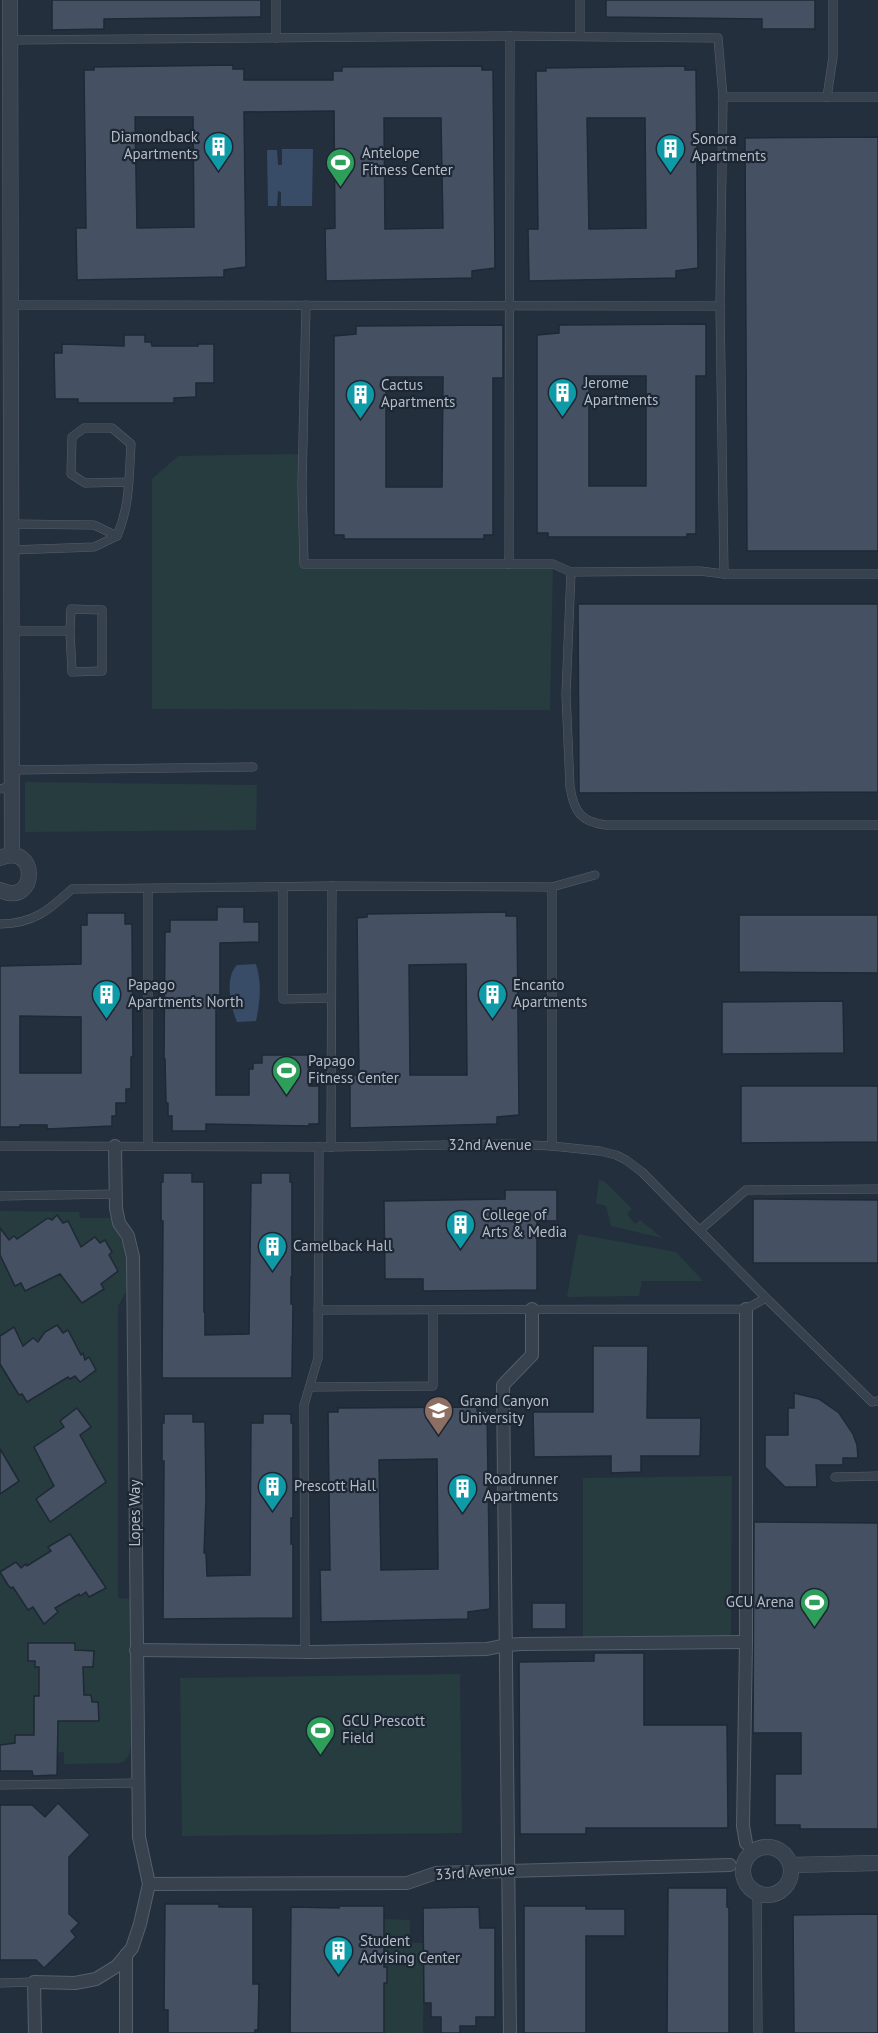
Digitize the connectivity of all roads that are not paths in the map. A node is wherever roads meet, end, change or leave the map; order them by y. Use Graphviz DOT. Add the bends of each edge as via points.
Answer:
graph roads {
  1 [pos="10,0"];
  2 [pos="276,0"];
  3 [pos="580,0"];
  4 [pos="833,0"];
  5 [pos="510,36"];
  6 [pos="580,36"];
  7 [pos="276,38"];
  8 [pos="10,40"];
  9 [pos="723,97"];
  10 [pos="827,97"];
  11 [pos="878,97"];
  12 [pos="5,169"];
  13 [pos="12,305"];
  14 [pos="306,305"];
  15 [pos="510,306"];
  16 [pos="720,306"];
  17 [pos="129,482"];
  18 [pos="11,524"];
  19 [pos="117,536"];
  20 [pos="11,550"];
  21 [pos="509,564"];
  22 [pos="571,572"];
  23 [pos="723,574"];
  24 [pos="878,574"];
  25 [pos="6,584"];
  26 [pos="11,631"];
  27 [pos="70,631"];
  28 [pos="254,767"];
  29 [pos="8,782"];
  30 [pos="878,825"];
  31 [pos="6,857"];
  32 [pos="595,875"];
  33 [pos="332,886"];
  34 [pos="552,886"];
  35 [pos="283,887"];
  36 [pos="148,889"];
  37 [pos="0,890"];
  38 [pos="0,924"];
  39 [pos="331,998"];
  40 [pos="0,1146"];
  41 [pos="115,1146"];
  42 [pos="148,1146"];
  43 [pos="552,1146"];
  44 [pos="319,1147"];
  45 [pos="331,1147"];
  46 [pos="878,1189"];
  47 [pos="116,1194"];
  48 [pos="0,1196"];
  49 [pos="700,1230"];
  50 [pos="766,1298"];
  51 [pos="746,1308"];
  52 [pos="318,1310"];
  53 [pos="532,1310"];
  54 [pos="433,1311"];
  55 [pos="310,1387"];
  56 [pos="878,1401"];
  57 [pos="878,1476"];
  58 [pos="835,1477"];
  59 [pos="746,1642"];
  60 [pos="506,1645"];
  61 [pos="136,1650"];
  62 [pos="305,1652"];
  63 [pos="138,1783"];
  64 [pos="0,1785"];
  65 [pos="746,1843"];
  66 [pos="878,1863"];
  67 [pos="730,1865"];
  68 [pos="791,1865"];
  69 [pos="508,1870"];
  70 [pos="149,1884"];
  71 [pos="757,1893"];
  72 [pos="126,1955"];
  73 [pos="34,1982"];
  74 [pos="0,1983"];
  75 [pos="35,2033"];
  76 [pos="126,2033"];
  77 [pos="510,2033"];
  78 [pos="758,2033"];
  1 -- 8 [label="street"];
  2 -- 7 [label="lane"];
  3 -- 6 [label="lane"];
  4 -- 10 [label="lane" via="833,57"];
  5 -- 6 [label="lane"];
  5 -- 7 [label="lane"];
  5 -- 15 [label="lane"];
  6 -- 9 [label="lane" via="718,38"];
  7 -- 8 [label="lane"];
  8 -- 12 [label="street"];
  9 -- 10 [label="lane"];
  9 -- 16 [label="lane"];
  10 -- 11 [label="lane"];
  12 -- 13 [label="street"];
  13 -- 14 [label="lane"];
  13 -- 18 [label="street"];
  14 -- 15 [label="lane"];
  14 -- 21 [label="lane" via="304,564"];
  15 -- 16 [label="lane"];
  15 -- 21 [label="lane"];
  16 -- 23 [label="lane"];
  17 -- 17 [label="lane" via="131,444 112,428 84,428 72,437 71,474 85,483"];
  17 -- 19 [label="lane" via="129,500"];
  18 -- 19 [label="lane" via="94,525"];
  18 -- 20 [label="street"];
  19 -- 20 [label="lane" via="94,547"];
  20 -- 25 [label="street"];
  21 -- 22 [label="lane" via="553,564"];
  22 -- 23 [label="lane"];
  22 -- 30 [label="lane" via="566,694 570,787 572,802 584,818 606,825"];
  23 -- 24 [label="lane"];
  25 -- 26 [label="street"];
  26 -- 27 [label="lane"];
  26 -- 29 [label="street"];
  27 -- 27 [label="lane" via="71,609 102,610 102,671 72,672"];
  28 -- 29 [label="lane"];
  29 -- 31 [label="street"];
  31 -- 37 [label="street" via="24,860 30,871 27,884 18,892"];
  32 -- 34 [label="lane"];
  33 -- 34 [label="lane"];
  33 -- 35 [label="lane"];
  33 -- 39 [label="lane"];
  34 -- 43 [label="lane"];
  35 -- 36 [label="lane"];
  35 -- 39 [label="lane" via="283,999"];
  36 -- 38 [label="lane" via="72,889 37,917 23,923"];
  36 -- 42 [label="lane"];
  39 -- 45 [label="lane"];
  40 -- 41 [label="lane, 32nd Avenue"];
  41 -- 42 [label="lane, 32nd Avenue"];
  41 -- 47 [label="street, Lopes Way"];
  42 -- 44 [label="lane, 32nd Avenue"];
  43 -- 45 [label="lane, 32nd Avenue"];
  43 -- 49 [label="lane, 32nd Avenue" via="600,1151 626,1160"];
  44 -- 45 [label="lane, 32nd Avenue"];
  44 -- 52 [label="lane"];
  46 -- 49 [label="lane" via="746,1190"];
  47 -- 48 [label="lane"];
  47 -- 61 [label="street, Lopes Way" via="119,1223 128,1236 133,1257"];
  49 -- 50 [label="lane, 32nd Avenue"];
  50 -- 51 [label="lane"];
  50 -- 56 [label="lane, 32nd Avenue" via="872,1402"];
  51 -- 53 [label="lane"];
  51 -- 59 [label="street"];
  52 -- 54 [label="lane"];
  52 -- 55 [label="lane" via="318,1358"];
  53 -- 54 [label="lane"];
  53 -- 60 [label="street" via="532,1354 503,1385"];
  54 -- 55 [label="lane" via="433,1386"];
  55 -- 62 [label="lane" via="304,1405"];
  57 -- 58 [label="lane"];
  59 -- 60 [label="street"];
  59 -- 65 [label="street"];
  60 -- 62 [label="street" via="487,1649"];
  60 -- 69 [label="street"];
  61 -- 62 [label="street"];
  61 -- 63 [label="street, Lopes Way"];
  63 -- 64 [label="lane"];
  63 -- 70 [label="street, Lopes Way" via="139,1837"];
  66 -- 68 [label="street"];
  67 -- 69 [label="street, 33rd Avenue"];
  68 -- 71 [label="street" via="789,1880 779,1892"];
  68 -- 71 [label="street" via="777,1848 762,1846 749,1854 743,1875"];
  69 -- 70 [label="street, 33rd Avenue" via="436,1873 407,1883"];
  69 -- 77 [label="street"];
  70 -- 72 [label="street" via="140,1924"];
  71 -- 78 [label="lane"];
  72 -- 73 [label="street" via="96,1979"];
  72 -- 76 [label="street"];
  73 -- 74 [label="lane"];
  73 -- 75 [label="street"];
}
